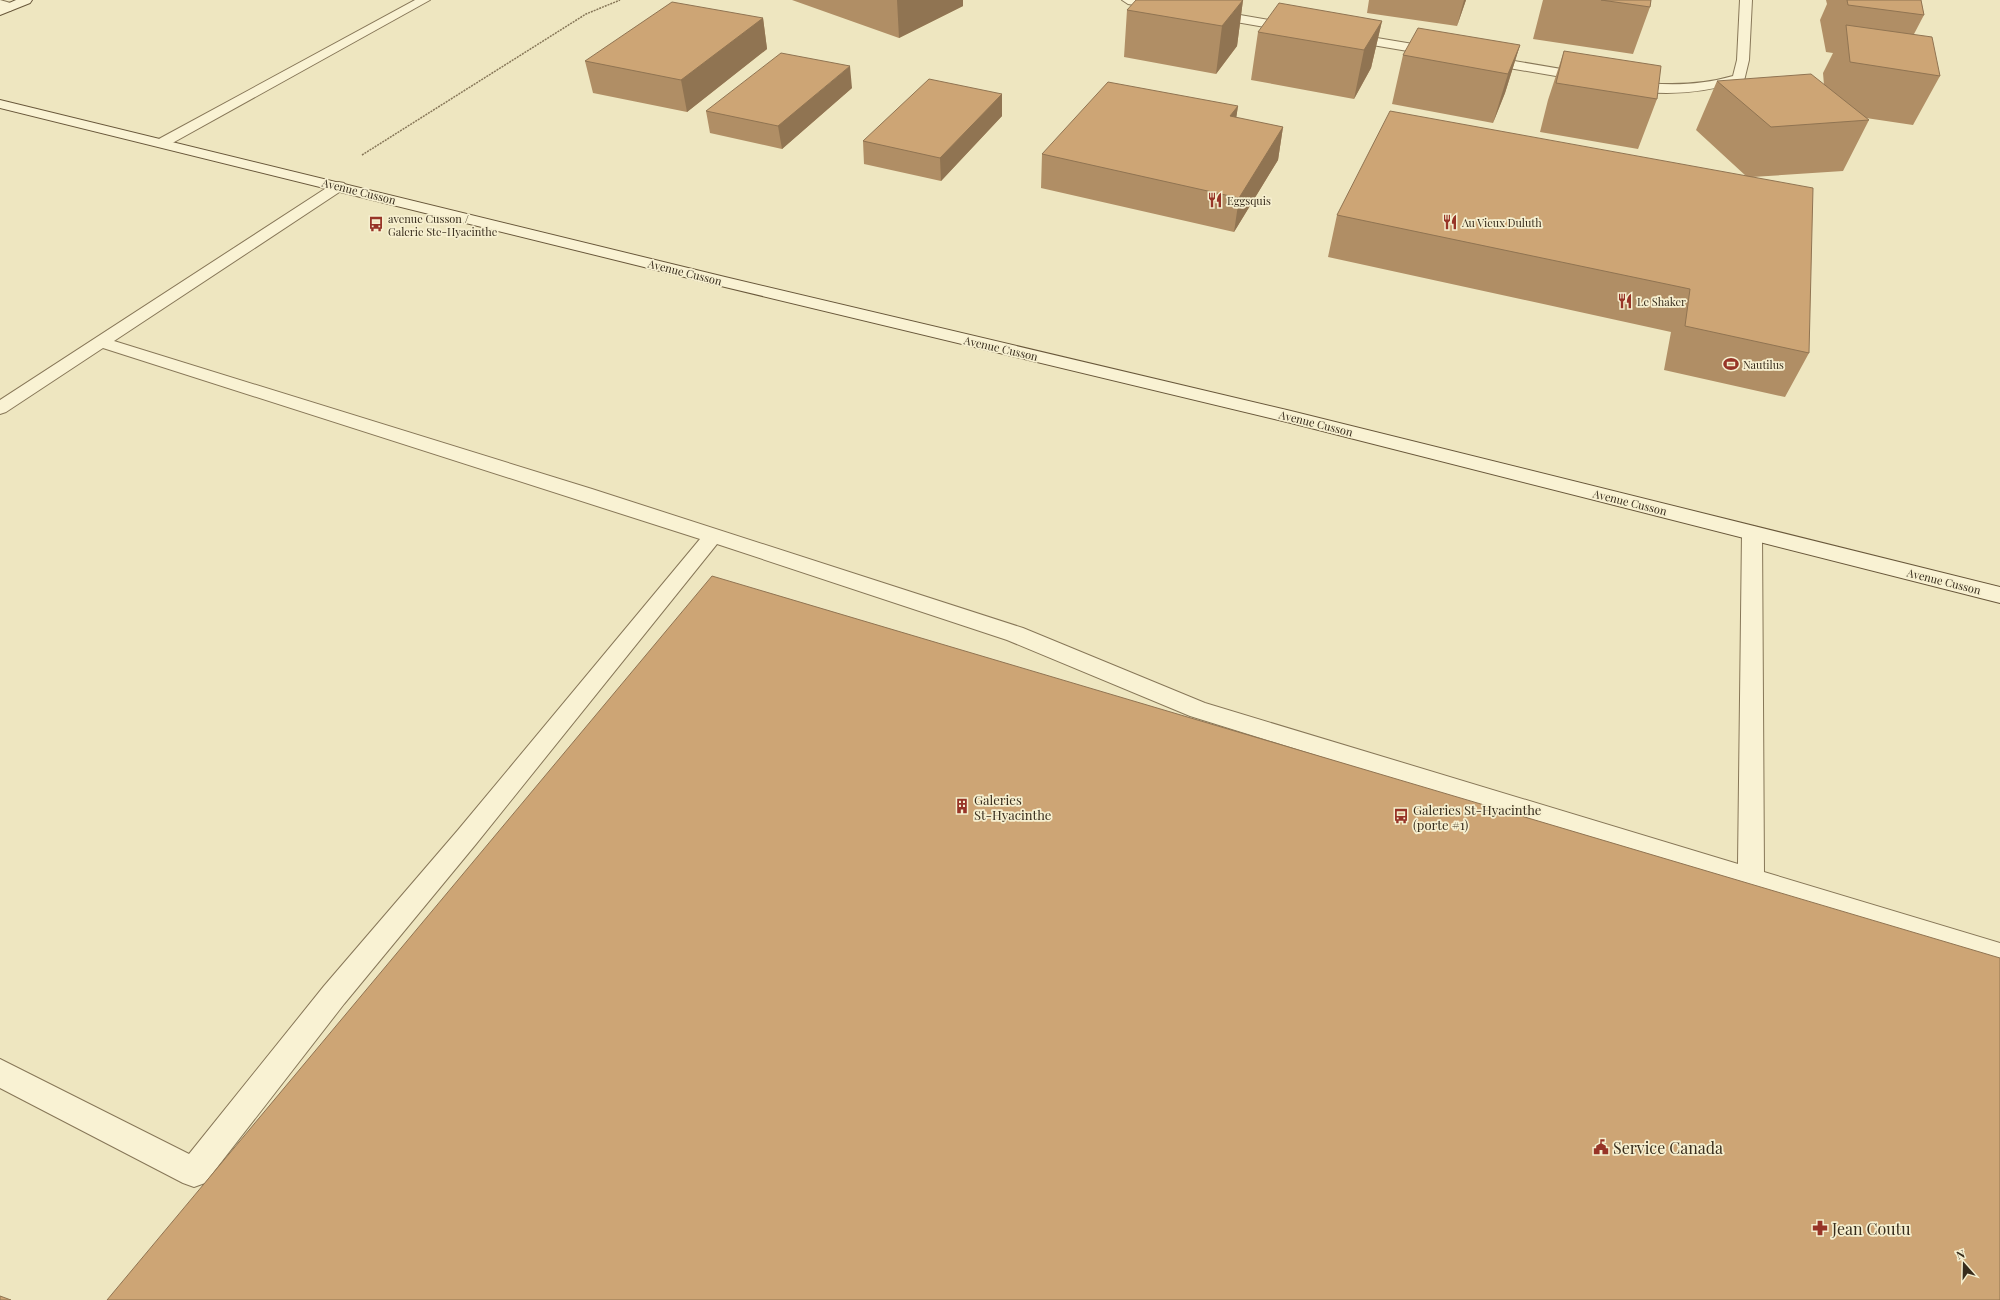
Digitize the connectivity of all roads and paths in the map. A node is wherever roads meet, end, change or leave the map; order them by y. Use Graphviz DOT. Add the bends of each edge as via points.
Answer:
graph roads {
  1 [pos="26,0"];
  2 [pos="424,0"];
  3 [pos="620,0"];
  4 [pos="1128,0"];
  5 [pos="1746,0"];
  6 [pos="1175,8"];
  7 [pos="3,10"];
  8 [pos="1198,12"];
  9 [pos="1308,30"];
  10 [pos="1332,34"];
  11 [pos="1449,54"];
  12 [pos="1473,58"];
  13 [pos="1598,79"];
  14 [pos="1614,82"];
  15 [pos="0,104"];
  16 [pos="162,143"];
  17 [pos="320,182"];
  18 [pos="339,186"];
  19 [pos="100,342"];
  20 [pos="0,408"];
  21 [pos="1752,533"];
  22 [pos="713,536"];
  23 [pos="2000,595"];
  24 [pos="1751,879"];
  25 [pos="2000,955"];
  26 [pos="0,1073"];
  1 -- 7 [label="street"];
  2 -- 16 [label="street"];
  3 -- 17 [label="path" via="586,14"];
  4 -- 6 [label="street"];
  5 -- 14 [label="street" via="1743,60 1739,78 1712,87 1661,90"];
  8 -- 9 [label="street"];
  10 -- 11 [label="street"];
  12 -- 13 [label="street"];
  15 -- 16 [label="street, Avenue Cusson"];
  16 -- 17 [label="street, Avenue Cusson"];
  17 -- 18 [label="street, Avenue Cusson"];
  18 -- 19 [label="street"];
  18 -- 21 [label="street, Avenue Cusson" via="725,282 1291,417"];
  19 -- 20 [label="street"];
  19 -- 22 [label="street"];
  21 -- 23 [label="street, Avenue Cusson"];
  21 -- 24 [label="street"];
  22 -- 24 [label="street" via="1015,634 1198,710"];
  22 -- 26 [label="street" via="334,995 194,1172"];
  24 -- 25 [label="street"];
}
